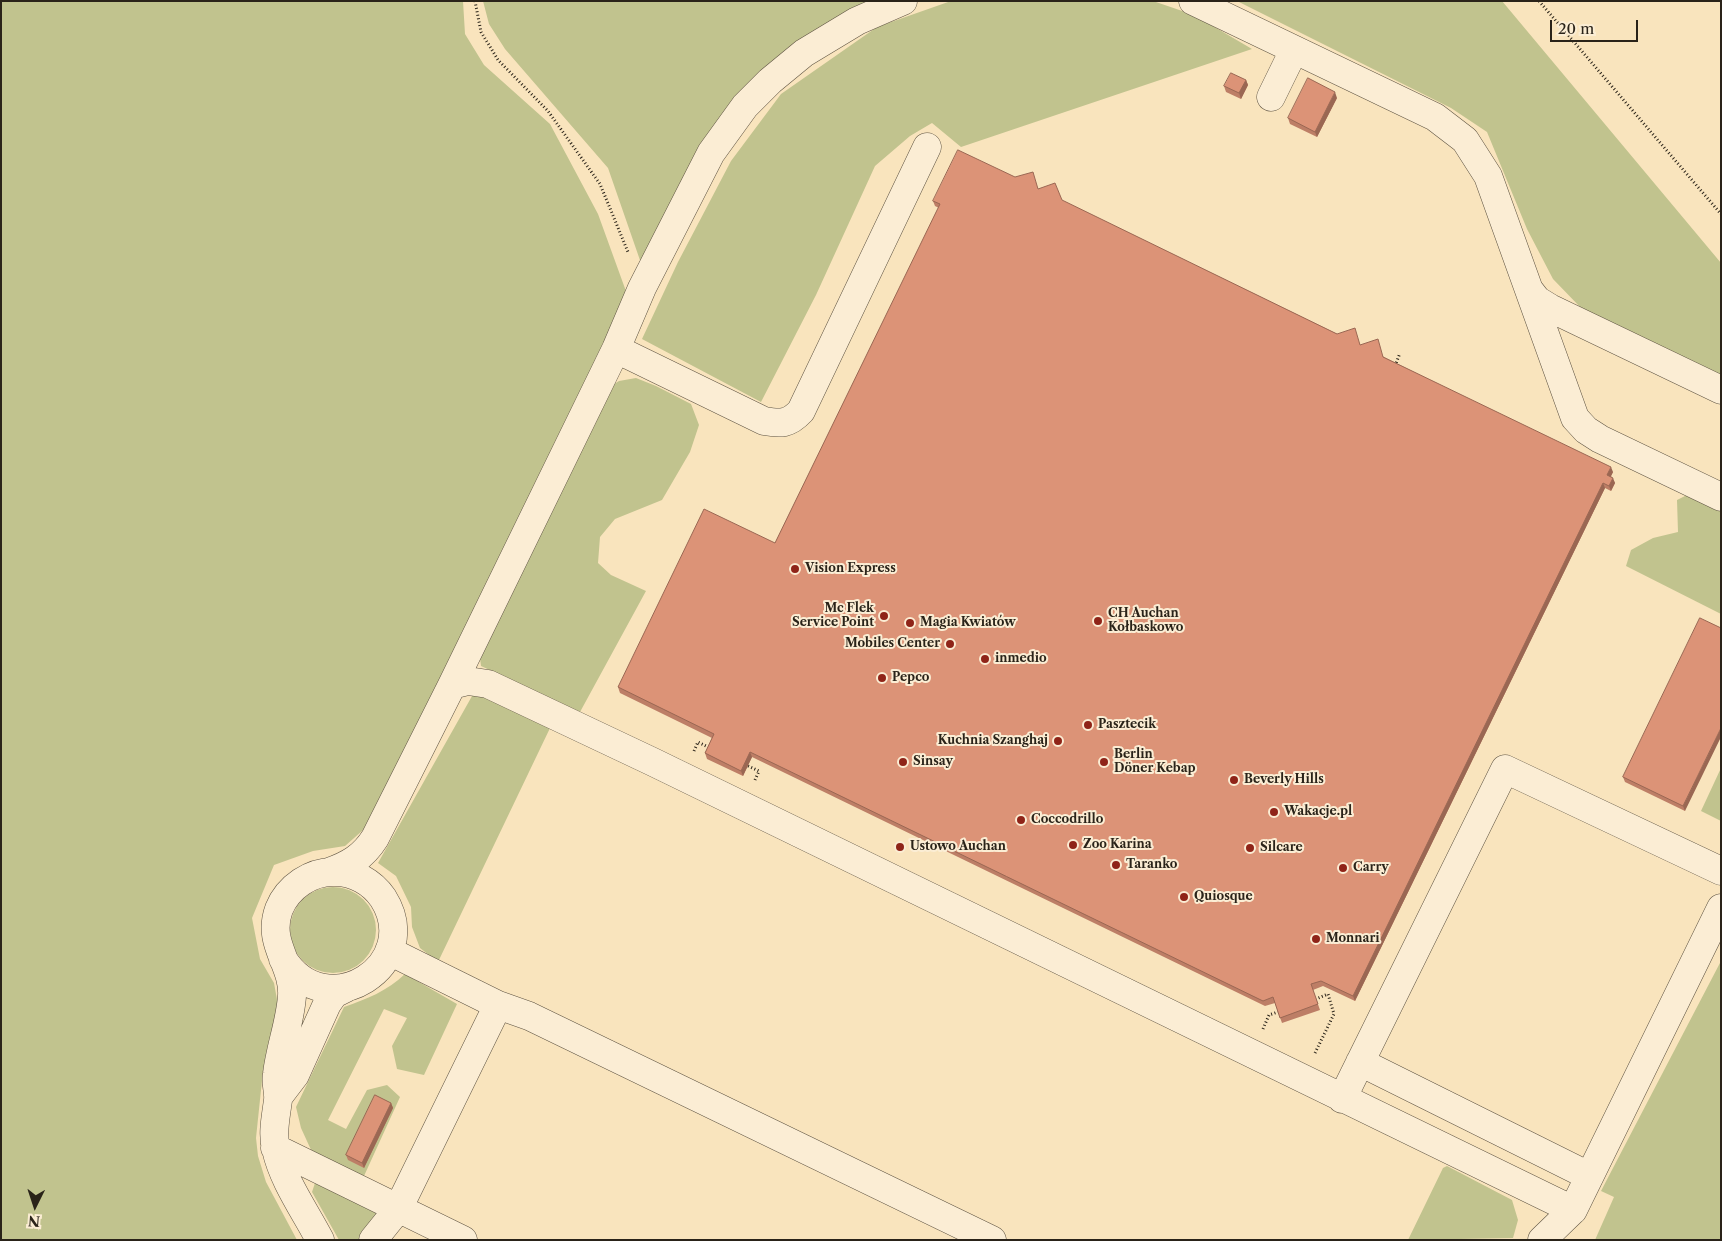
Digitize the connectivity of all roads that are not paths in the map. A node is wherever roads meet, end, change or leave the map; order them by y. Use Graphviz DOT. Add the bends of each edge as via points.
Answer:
graph roads {
  1 [pos="903,1"];
  2 [pos="1193,1"];
  3 [pos="1294,50"];
  4 [pos="1272,97"];
  5 [pos="927,147"];
  6 [pos="1530,291"];
  7 [pos="616,349"];
  8 [pos="1721,390"];
  9 [pos="1721,497"];
  10 [pos="452,685"];
  11 [pos="1721,871"];
  12 [pos="329,872"];
  13 [pos="1721,908"];
  14 [pos="389,952"];
  15 [pos="283,959"];
  16 [pos="346,988"];
  17 [pos="498,1005"];
  18 [pos="1360,1062"];
  19 [pos="279,1096"];
  20 [pos="1342,1099"];
  21 [pos="275,1148"];
  22 [pos="1590,1176"];
  23 [pos="398,1209"];
  24 [pos="1573,1210"];
  25 [pos="320,1240"];
  26 [pos="373,1240"];
  27 [pos="462,1240"];
  28 [pos="992,1240"];
  29 [pos="1542,1240"];
  1 -- 7 [label="lane" via="829,36 787,67 745,106 711,153 642,288"];
  2 -- 3 [label="lane"];
  3 -- 4 [label="lane"];
  3 -- 6 [label="lane" via="1435,117 1465,140 1488,176"];
  5 -- 7 [label="lane" via="801,411 792,421 764,421"];
  6 -- 8 [label="lane" via="1550,308"];
  6 -- 9 [label="lane" via="1569,404 1575,418 1586,430"];
  7 -- 10 [label="lane"];
  10 -- 12 [label="lane" via="368,849 348,864"];
  10 -- 20 [label="lane" via="468,681 488,684"];
  11 -- 18 [label="lane" via="1505,769"];
  12 -- 14 [label="lane" via="344,872 358,877 381,895 392,922"];
  12 -- 15 [label="lane" via="302,881 282,903 275,931 278,951"];
  13 -- 22 [label="lane"];
  14 -- 16 [label="lane" via="372,975"];
  14 -- 17 [label="lane"];
  15 -- 16 [label="lane" via="295,975 307,983 326,989"];
  15 -- 19 [label="lane" via="292,984 292,996 276,1074"];
  16 -- 19 [label="lane" via="334,994 327,1004 295,1075"];
  17 -- 23 [label="lane"];
  17 -- 28 [label="lane" via="530,1016"];
  18 -- 20 [label="lane"];
  18 -- 22 [label="lane"];
  19 -- 21 [label="lane"];
  20 -- 24 [label="lane"];
  21 -- 23 [label="lane"];
  21 -- 25 [label="lane" via="281,1166"];
  22 -- 24 [label="lane"];
  23 -- 26 [label="lane"];
  23 -- 27 [label="lane"];
  24 -- 29 [label="lane"];
}
